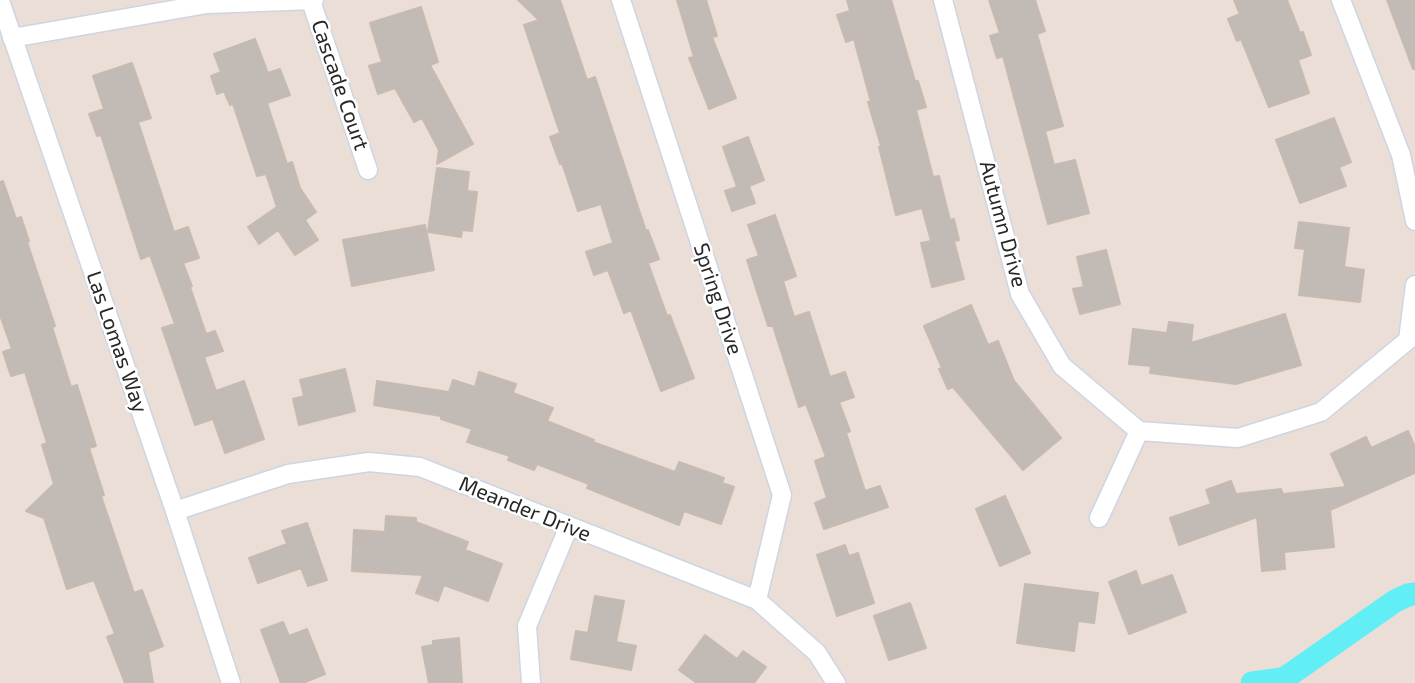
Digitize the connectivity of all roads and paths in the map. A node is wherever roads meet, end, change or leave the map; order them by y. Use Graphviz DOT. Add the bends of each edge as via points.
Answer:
graph roads {
  1 [pos="313,0"];
  2 [pos="621,0"];
  3 [pos="943,0"];
  4 [pos="1341,0"];
  5 [pos="0,1"];
  6 [pos="12,38"];
  7 [pos="368,170"];
  8 [pos="1415,221"];
  9 [pos="1415,285"];
  10 [pos="1412,342"];
  11 [pos="1139,430"];
  12 [pos="175,511"];
  13 [pos="1099,518"];
  14 [pos="569,526"];
  15 [pos="757,600"];
  16 [pos="232,683"];
  17 [pos="531,683"];
  18 [pos="836,683"];
  1 -- 6 [label="street" via="207,4"];
  1 -- 7 [label="street, Cascade Court"];
  2 -- 15 [label="street, Spring Drive" via="782,495"];
  3 -- 11 [label="street, Autumn Drive" via="1020,294 1062,366"];
  4 -- 8 [label="street" via="1401,155"];
  5 -- 6 [label="street, Las Lomas Way"];
  6 -- 12 [label="street, Las Lomas Way"];
  9 -- 10 [label="street"];
  10 -- 11 [label="street" via="1321,412 1238,438"];
  11 -- 13 [label="street"];
  12 -- 14 [label="street, Meander Drive" via="288,474 369,462 420,467"];
  12 -- 16 [label="street, Las Lomas Way"];
  14 -- 15 [label="street, Meander Drive"];
  14 -- 17 [label="street" via="527,626"];
  15 -- 18 [label="street, Meander Drive" via="817,653"];
}
